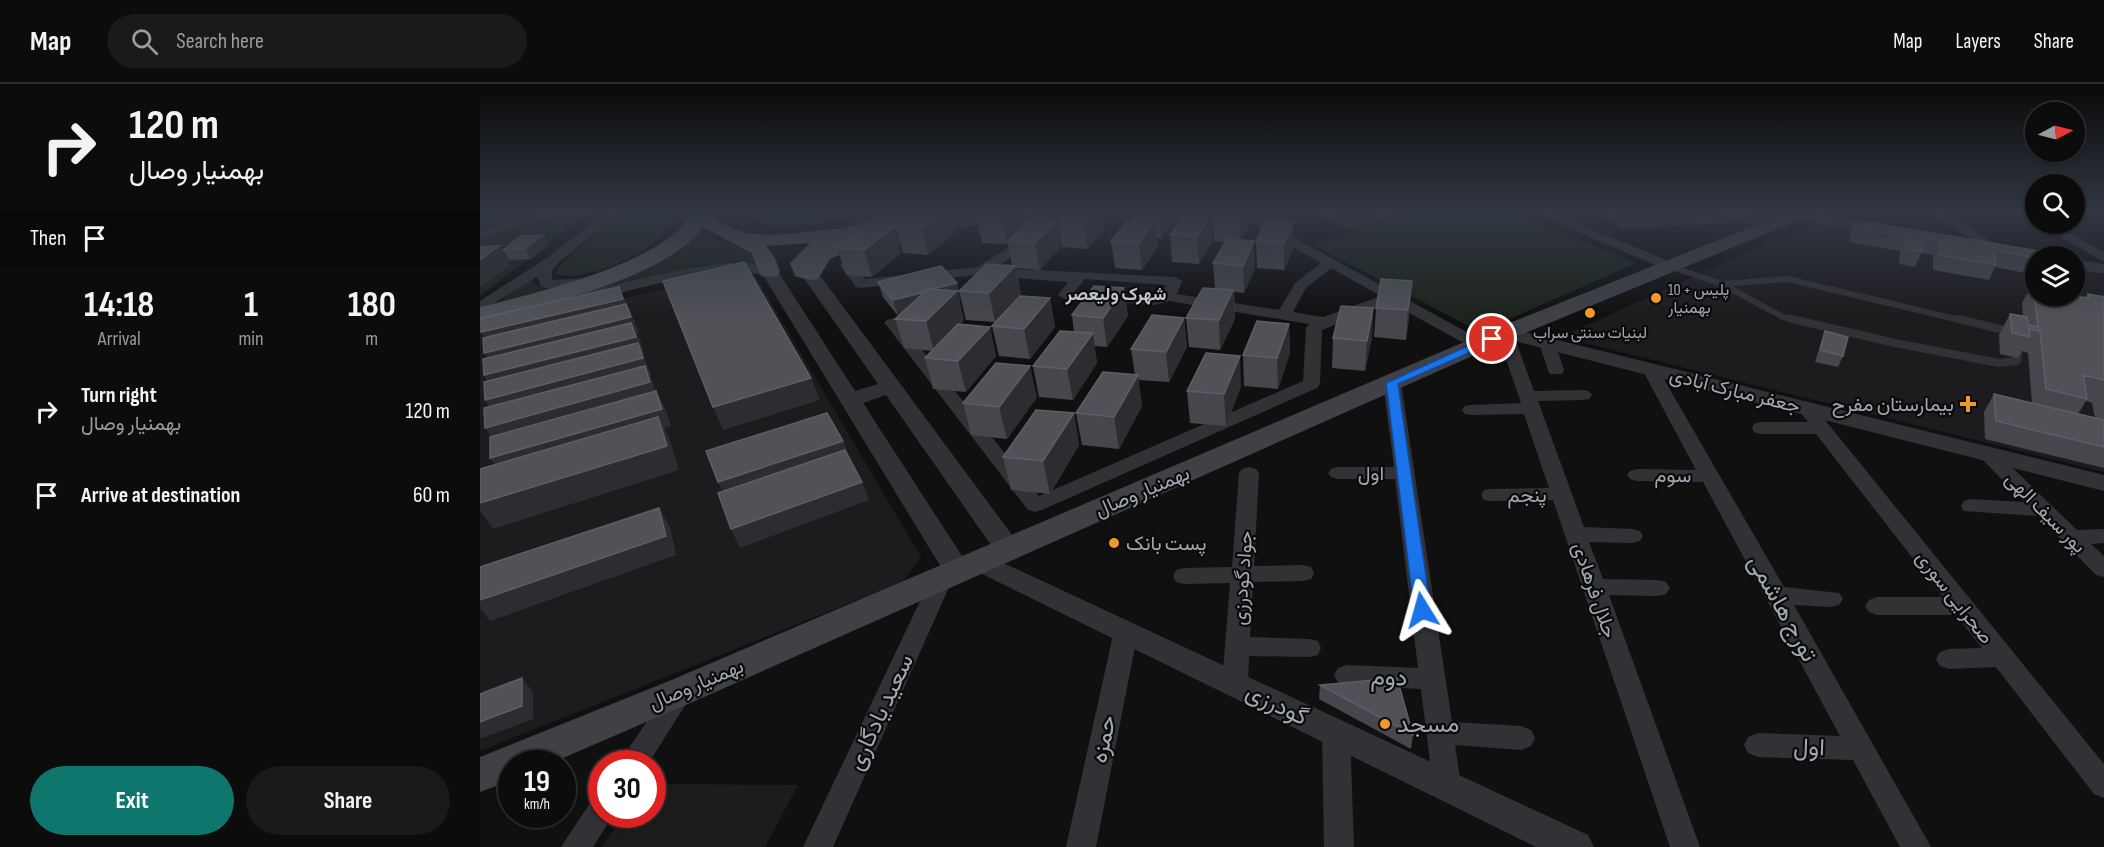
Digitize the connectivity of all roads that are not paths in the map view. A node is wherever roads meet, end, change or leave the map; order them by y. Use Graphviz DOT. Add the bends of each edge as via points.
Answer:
graph roads {
  1 [pos="571,247"];
  2 [pos="666,247"];
  3 [pos="754,247"];
  4 [pos="819,247"];
  5 [pos="842,247"];
  6 [pos="875,247"];
  7 [pos="1018,247"];
  8 [pos="1302,247"];
  9 [pos="1622,247"];
  10 [pos="1716,247"];
  11 [pos="1975,247"];
  12 [pos="1996,247"];
  13 [pos="2084,247"];
  14 [pos="2006,252"];
  15 [pos="2104,258"];
  16 [pos="554,260"];
  17 [pos="1330,262"];
  18 [pos="1669,266"];
  19 [pos="2085,266"];
  20 [pos="2104,269"];
  21 [pos="769,271"];
  22 [pos="981,271"];
  23 [pos="810,274"];
  24 [pos="1078,278"];
  25 [pos="591,281"];
  26 [pos="1722,284"];
  27 [pos="978,291"];
  28 [pos="1169,297"];
  29 [pos="1393,297"];
  30 [pos="480,308"];
  31 [pos="938,311"];
  32 [pos="480,314"];
  33 [pos="1283,316"];
  34 [pos="480,319"];
  35 [pos="1324,322"];
  36 [pos="1505,333"];
  37 [pos="1546,343"];
  38 [pos="1479,345"];
  39 [pos="1650,369"];
  40 [pos="1556,370"];
  41 [pos="1392,383"];
  42 [pos="890,387"];
  43 [pos="1583,395"];
  44 [pos="850,400"];
  45 [pos="1529,402"];
  46 [pos="1806,408"];
  47 [pos="1472,410"];
  48 [pos="1761,428"];
  49 [pos="1821,428"];
  50 [pos="1988,454"];
  51 [pos="1249,473"];
  52 [pos="1338,473"];
  53 [pos="1404,473"];
  54 [pos="1637,475"];
  55 [pos="1709,476"];
  56 [pos="2104,483"];
  57 [pos="1562,494"];
  58 [pos="1491,495"];
  59 [pos="1971,506"];
  60 [pos="2044,510"];
  61 [pos="1576,534"];
  62 [pos="1632,536"];
  63 [pos="2104,536"];
  64 [pos="2072,537"];
  65 [pos="1008,549"];
  66 [pos="2103,567"];
  67 [pos="960,569"];
  68 [pos="1303,573"];
  69 [pos="1242,574"];
  70 [pos="1184,576"];
  71 [pos="1594,587"];
  72 [pos="1658,588"];
  73 [pos="1776,596"];
  74 [pos="1831,598"];
  75 [pos="1877,606"];
  76 [pos="1963,606"];
  77 [pos="1126,631"];
  78 [pos="1237,646"];
  79 [pos="1309,648"];
  80 [pos="2002,657"];
  81 [pos="1949,659"];
  82 [pos="1347,675"];
  83 [pos="1432,679"];
  84 [pos="1235,684"];
  85 [pos="682,691"];
  86 [pos="1336,732"];
  87 [pos="1439,732"];
  88 [pos="1521,738"];
  89 [pos="1758,745"];
  90 [pos="1861,748"];
  91 [pos="642,750"];
  92 [pos="480,775"];
  93 [pos="1447,785"];
  94 [pos="2104,785"];
  95 [pos="589,828"];
  96 [pos="576,847"];
  97 [pos="818,847"];
  98 [pos="1081,847"];
  99 [pos="1339,847"];
  100 [pos="1574,847"];
  101 [pos="1684,847"];
  102 [pos="1916,847"];
  1 -- 16 [label="street"];
  2 -- 25 [label="main road" via="619,272"];
  3 -- 21 [label="main road" via="767,258"];
  4 -- 23 [label="main road" via="801,263 803,271"];
  5 -- 23 [label="main road" via="823,255"];
  6 -- 22 [label="street" via="847,265 861,284"];
  7 -- 22 [label="street"];
  8 -- 17 [label="street"];
  9 -- 18 [label="street"];
  10 -- 18 [label="main road, بهمنیار وصال"];
  11 -- 14 [label="street"];
  12 -- 14 [label="street"];
  13 -- 15 [label="street"];
  16 -- 25 [label="street" via="545,269 546,284"];
  16 -- 30 [label="street"];
  17 -- 29 [label="street"];
  17 -- 33 [label="street" via="1300,286"];
  18 -- 26 [label="lane"];
  18 -- 36 [label="main road, بهمنیار وصال"];
  19 -- 20 [label="street"];
  21 -- 34 [label="street" via="746,266 716,269"];
  21 -- 44 [label="street"];
  22 -- 24 [label="street"];
  22 -- 27 [label="street"];
  23 -- 42 [label="street"];
  24 -- 28 [label="street" via="1081,274 1175,281"];
  24 -- 28 [label="street" via="1065,295 1155,301"];
  25 -- 32 [label="main road"];
  26 -- 26 [label="lane" via="1783,317 1999,363 2017,361 2016,334 2009,330 1788,279"];
  28 -- 33 [label="street"];
  29 -- 35 [label="street"];
  29 -- 38 [label="street"];
  31 -- 35 [label="street" via="892,323 1035,505 1311,384 1314,328"];
  33 -- 35 [label="street"];
  36 -- 37 [label="street, جعفر مبارک آبادی"];
  36 -- 38 [label="main road, بهمنیار وصال"];
  36 -- 45 [label="street, جلال فرهادی"];
  37 -- 39 [label="street, جعفر مبارک آبادی"];
  37 -- 40 [label="street"];
  38 -- 41 [label="main road, بهمنیار وصال"];
  39 -- 46 [label="street, جعفر مبارک آبادی"];
  39 -- 55 [label="street, تورج هاشمی"];
  41 -- 53 [label="street"];
  41 -- 65 [label="main road, بهمنیار وصال"];
  42 -- 44 [label="street"];
  42 -- 65 [label="street"];
  43 -- 45 [label="street"];
  44 -- 67 [label="street"];
  45 -- 47 [label="street"];
  45 -- 57 [label="street, جلال فرهادی"];
  46 -- 49 [label="street, صحرایی سوری"];
  46 -- 50 [label="street, جعفر مبارک آبادی"];
  48 -- 49 [label="street"];
  49 -- 76 [label="street, صحرایی سوری"];
  50 -- 56 [label="street, جعفر مبارک آبادی"];
  50 -- 60 [label="street, پور سیف الهی"];
  51 -- 69 [label="street, جواد گودرزی"];
  52 -- 53 [label="street, اول"];
  53 -- 83 [label="street"];
  54 -- 55 [label="street, سوم"];
  55 -- 73 [label="street, تورج هاشمی"];
  57 -- 58 [label="street, پنجم"];
  57 -- 61 [label="street, جلال فرهادی"];
  59 -- 60 [label="street"];
  60 -- 64 [label="street, پور سیف الهی"];
  61 -- 62 [label="street"];
  61 -- 71 [label="street, جلال فرهادی"];
  63 -- 64 [label="street"];
  64 -- 66 [label="street, پور سیف الهی"];
  65 -- 67 [label="main road, بهمنیار وصال"];
  67 -- 77 [label="street, گودرزی"];
  67 -- 85 [label="main road, بهمنیار وصال"];
  67 -- 97 [label="street, سعید یادگاری"];
  68 -- 69 [label="street"];
  69 -- 70 [label="street"];
  69 -- 78 [label="street, جواد گودرزی"];
  71 -- 72 [label="street"];
  71 -- 101 [label="street, جلال فرهادی"];
  73 -- 74 [label="street"];
  73 -- 90 [label="street, تورج هاشمی"];
  75 -- 76 [label="street"];
  76 -- 80 [label="street, صحرایی سوری"];
  77 -- 84 [label="street, گودرزی"];
  77 -- 98 [label="street, حمزه"];
  78 -- 79 [label="street"];
  78 -- 84 [label="street, جواد گودرزی"];
  80 -- 81 [label="street"];
  80 -- 94 [label="street, صحرایی سوری"];
  82 -- 83 [label="street, دوم"];
  83 -- 87 [label="street"];
  84 -- 86 [label="street, گودرزی"];
  85 -- 91 [label="street"];
  85 -- 92 [label="main road, بهمنیار وصال"];
  86 -- 93 [label="street, گودرزی"];
  86 -- 99 [label="street"];
  87 -- 88 [label="street"];
  87 -- 93 [label="street"];
  89 -- 90 [label="street, اول"];
  90 -- 102 [label="street, تورج هاشمی"];
  93 -- 100 [label="street, گودرزی"];
  95 -- 96 [label="street"];
}
